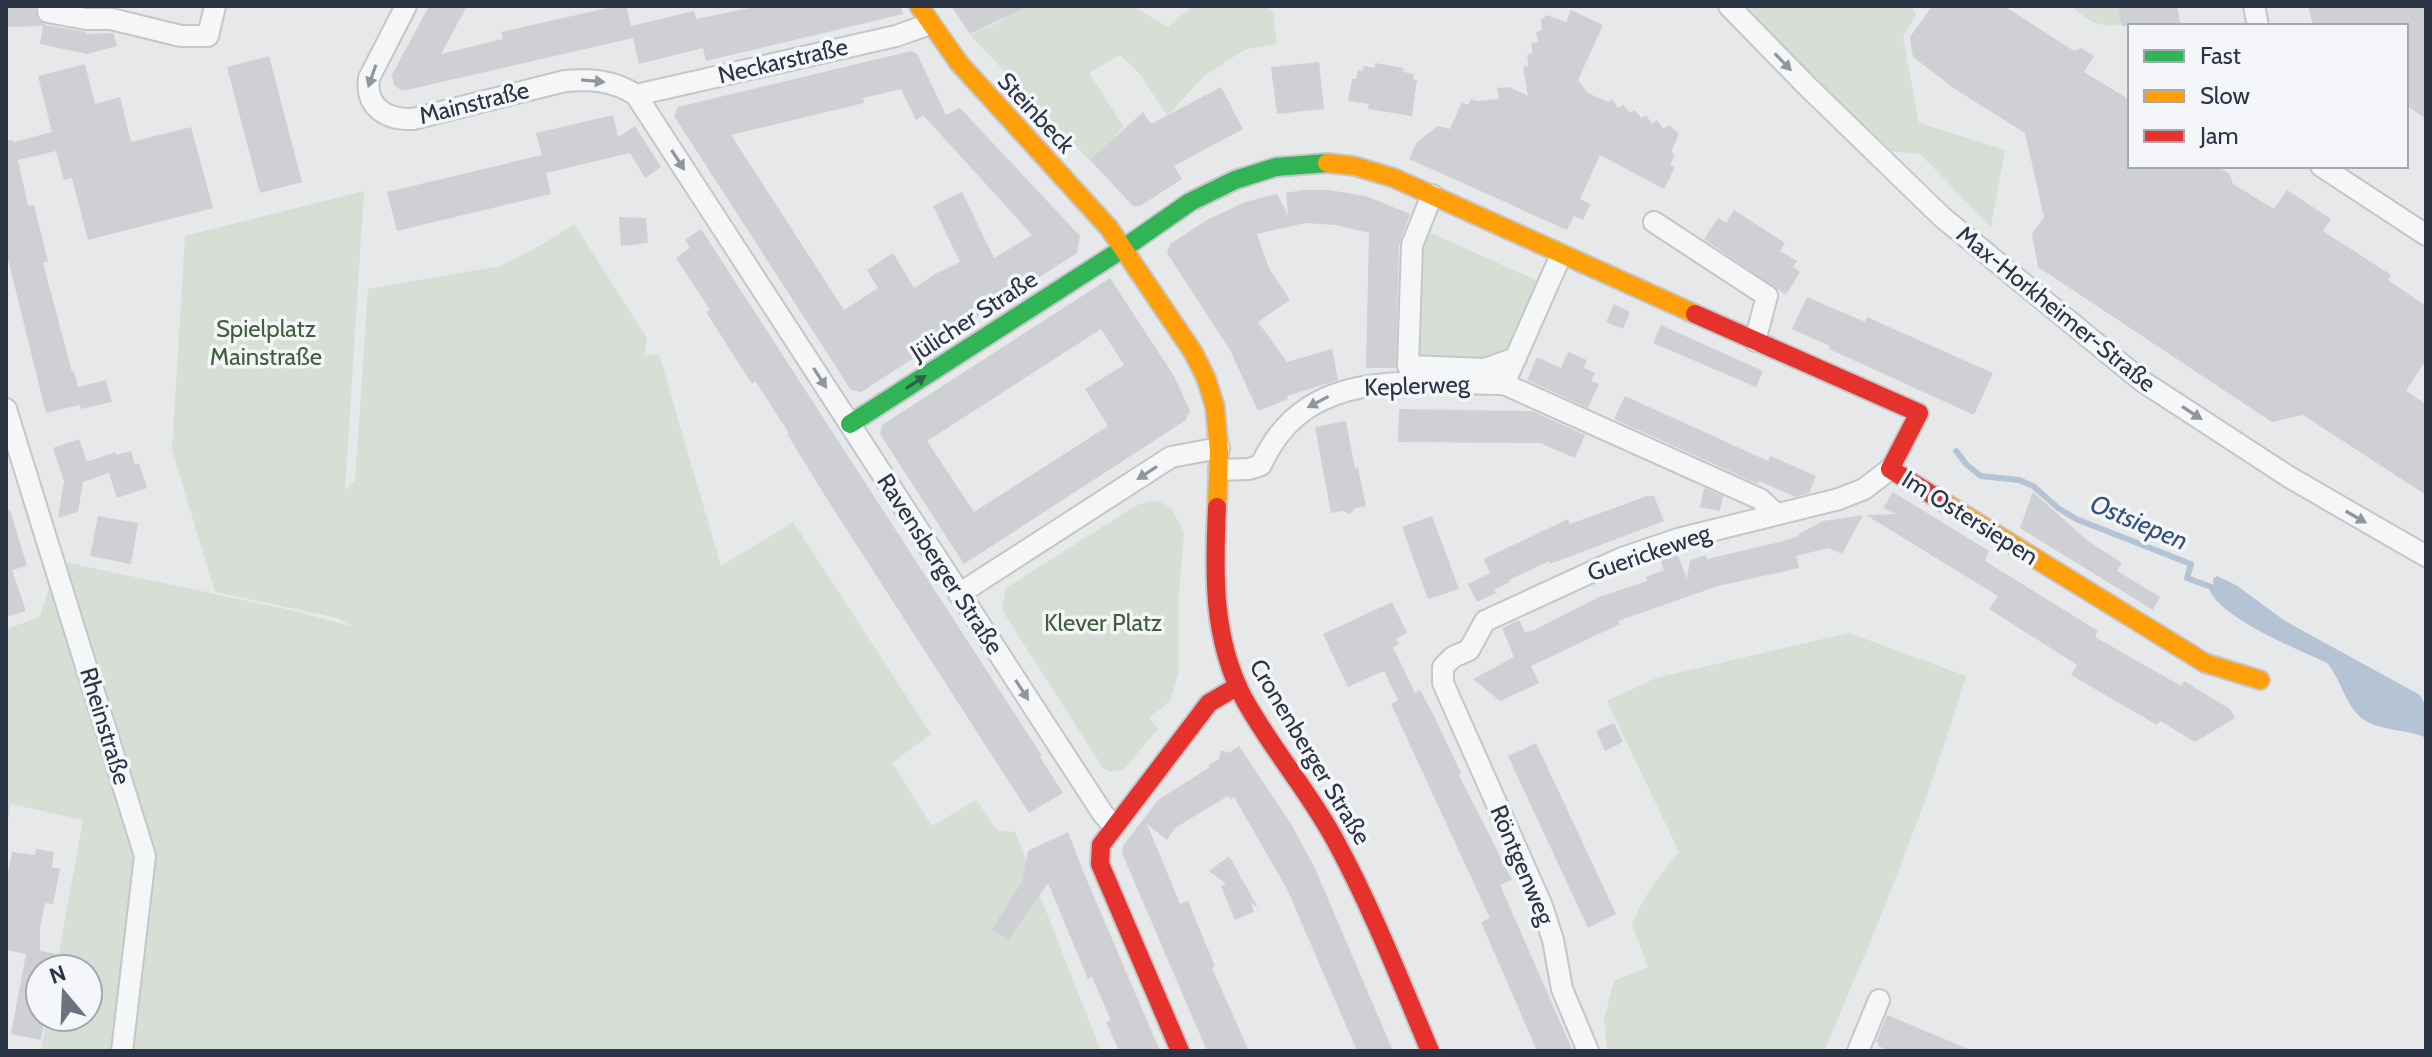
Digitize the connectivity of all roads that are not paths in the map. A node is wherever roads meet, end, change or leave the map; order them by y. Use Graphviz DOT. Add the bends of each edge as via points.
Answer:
graph roads {
  1 [pos="48,6"];
  2 [pos="215,6"];
  3 [pos="406,6"];
  4 [pos="919,6"];
  5 [pos="1729,6"];
  6 [pos="930,24"];
  7 [pos="636,95"];
  8 [pos="2324,168"];
  9 [pos="1432,195"];
  10 [pos="1654,222"];
  11 [pos="2426,235"];
  12 [pos="1124,248"];
  13 [pos="1561,255"];
  14 [pos="1755,341"];
  15 [pos="1516,358"];
  16 [pos="1504,384"];
  17 [pos="6,409"];
  18 [pos="850,424"];
  19 [pos="1219,448"];
  20 [pos="1890,469"];
  21 [pos="1219,470"];
  22 [pos="1776,514"];
  23 [pos="2426,556"];
  24 [pos="959,594"];
  25 [pos="2260,680"];
  26 [pos="1443,683"];
  27 [pos="1238,686"];
  28 [pos="1113,825"];
  29 [pos="1879,1000"];
  30 [pos="122,1051"];
  31 [pos="1180,1051"];
  32 [pos="1430,1051"];
  33 [pos="1588,1051"];
  34 [pos="1858,1051"];
  1 -- 2 [label="street" via="48,12 198,37 208,36"];
  3 -- 7 [label="street, Mainstraße, one-way" via="369,78 370,99 392,118 413,119 565,81 610,82"];
  4 -- 6 [label="street, Steinbeck"];
  5 -- 23 [label="street, Max-Horkheimer-Straße, one-way" via="1942,217 2142,381 2289,477"];
  6 -- 7 [label="street, Neckarstraße"];
  6 -- 12 [label="street, Steinbeck"];
  7 -- 18 [label="street, Ravensberger Straße, one-way"];
  8 -- 11 [label="street"];
  9 -- 12 [label="street, Im Ostersiepen" via="1354,166 1276,167 1190,202"];
  9 -- 13 [label="street, Im Ostersiepen"];
  9 -- 15 [label="street" via="1412,245 1408,366 1485,369"];
  10 -- 14 [label="street" via="1767,296"];
  18 -- 12 [label="street, Jülicher Straße, one-way"];
  12 -- 19 [label="street, Cronenberger Straße" via="1206,378 1219,418"];
  13 -- 14 [label="street, Im Ostersiepen"];
  13 -- 15 [label="street"];
  14 -- 20 [label="street, Im Ostersiepen" via="1919,413"];
  15 -- 16 [label="street"];
  16 -- 21 [label="street, Keplerweg, one-way" via="1377,384 1350,389 1302,410 1271,441 1261,465"];
  16 -- 22 [label="street" via="1760,499"];
  17 -- 30 [label="street, Rheinstraße" via="145,856"];
  18 -- 24 [label="street, Ravensberger Straße"];
  19 -- 21 [label="street, Cronenberger Straße"];
  19 -- 24 [label="street, one-way" via="1171,457"];
  20 -- 22 [label="street, Guerickeweg" via="1864,489 1839,499"];
  20 -- 25 [label="street, Im Ostersiepen" via="2205,663"];
  21 -- 27 [label="street, Cronenberger Straße" via="1217,615"];
  22 -- 26 [label="street, Guerickeweg" via="1622,558 1485,621 1469,650 1443,667"];
  24 -- 28 [label="street, Ravensberger Straße, one-way"];
  26 -- 33 [label="street, Röntgenweg" via="1542,906 1562,989"];
  27 -- 28 [label="street" via="1209,703"];
  27 -- 32 [label="street, Cronenberger Straße" via="1349,864"];
  28 -- 31 [label="street" via="1101,845 1100,864"];
  29 -- 34 [label="street"];
}
